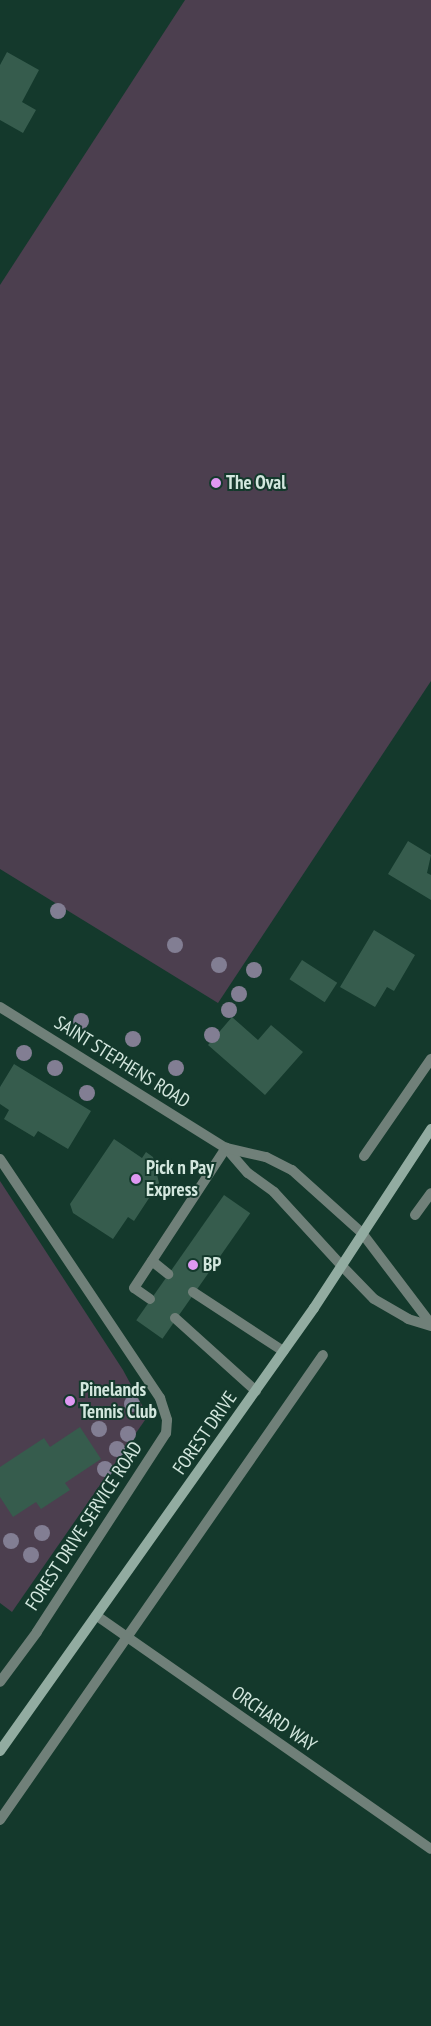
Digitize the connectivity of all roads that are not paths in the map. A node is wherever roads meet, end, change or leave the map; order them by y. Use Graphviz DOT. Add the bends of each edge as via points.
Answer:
graph roads {
  1 [pos="0,1007"];
  2 [pos="431,1059"];
  3 [pos="431,1129"];
  4 [pos="226,1148"];
  5 [pos="364,1156"];
  6 [pos="0,1159"];
  7 [pos="431,1193"];
  8 [pos="415,1216"];
  9 [pos="362,1234"];
  10 [pos="152,1261"];
  11 [pos="341,1265"];
  12 [pos="168,1274"];
  13 [pos="193,1292"];
  14 [pos="150,1299"];
  15 [pos="175,1318"];
  16 [pos="431,1325"];
  17 [pos="283,1351"];
  18 [pos="323,1355"];
  19 [pos="256,1391"];
  20 [pos="97,1616"];
  21 [pos="128,1638"];
  22 [pos="0,1682"];
  23 [pos="0,1752"];
  24 [pos="0,1820"];
  25 [pos="431,1850"];
  1 -- 4 [label="street, SAINT STEPHENS ROAD"];
  2 -- 5 [label="street"];
  3 -- 9 [label="main road, FOREST DRIVE"];
  4 -- 9 [label="street, SAINT STEPHENS ROAD" via="266,1157 292,1170"];
  4 -- 10 [label="street"];
  4 -- 11 [label="street, SAINT STEPHENS ROAD" via="248,1173 274,1192"];
  6 -- 22 [label="street, FOREST DRIVE SERVICE ROAD" via="160,1398 167,1420 166,1432"];
  7 -- 8 [label="street"];
  9 -- 11 [label="main road, FOREST DRIVE"];
  9 -- 16 [label="street, SAINT STEPHENS ROAD"];
  10 -- 12 [label="street"];
  10 -- 14 [label="street" via="134,1288"];
  11 -- 16 [label="street, SAINT STEPHENS ROAD" via="374,1299 408,1319"];
  11 -- 17 [label="main road, FOREST DRIVE"];
  13 -- 17 [label="street"];
  15 -- 19 [label="street"];
  17 -- 19 [label="main road, FOREST DRIVE"];
  18 -- 21 [label="street"];
  19 -- 20 [label="main road, FOREST DRIVE"];
  20 -- 21 [label="street, ORCHARD WAY"];
  20 -- 23 [label="main road, FOREST DRIVE"];
  21 -- 24 [label="street"];
  21 -- 25 [label="street, ORCHARD WAY"];
}
